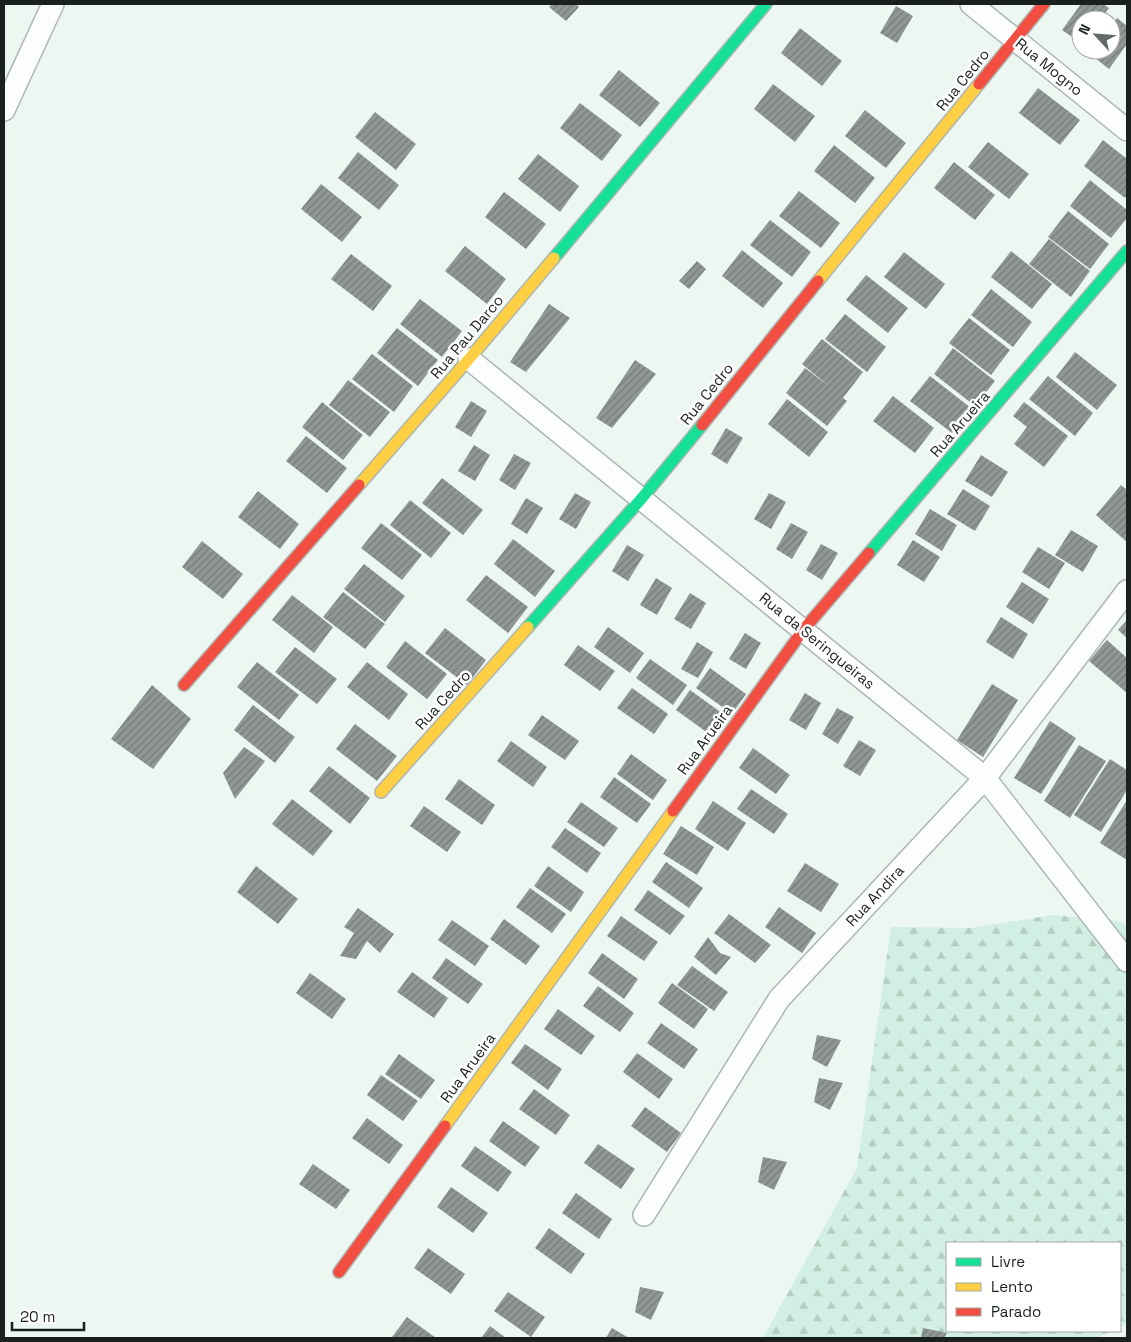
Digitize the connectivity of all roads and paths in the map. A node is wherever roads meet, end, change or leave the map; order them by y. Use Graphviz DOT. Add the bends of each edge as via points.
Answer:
graph roads {
  1 [pos="766,4"];
  2 [pos="971,4"];
  3 [pos="1044,4"];
  4 [pos="48,5"];
  5 [pos="1016,40"];
  6 [pos="4,110"];
  7 [pos="1127,130"];
  8 [pos="1127,251"];
  9 [pos="469,359"];
  10 [pos="642,498"];
  11 [pos="1127,591"];
  12 [pos="804,630"];
  13 [pos="184,685"];
  14 [pos="985,778"];
  15 [pos="380,792"];
  16 [pos="1127,961"];
  17 [pos="644,1215"];
  18 [pos="339,1272"];
  1 -- 9 [label="street, Rua Pau Darco"];
  2 -- 5 [label="street, Rua Mogno"];
  3 -- 5 [label="street, Rua Cedro"];
  4 -- 6 [label="street"];
  5 -- 7 [label="street, Rua Mogno"];
  5 -- 10 [label="street, Rua Cedro"];
  8 -- 12 [label="street, Rua Arueira"];
  9 -- 10 [label="street, Rua da Seringueiras"];
  9 -- 13 [label="street, Rua Pau Darco"];
  10 -- 12 [label="street, Rua da Seringueiras"];
  10 -- 15 [label="street, Rua Cedro"];
  11 -- 14 [label="street, Rua Andira"];
  12 -- 14 [label="street, Rua da Seringueiras"];
  12 -- 18 [label="street, Rua Arueira"];
  14 -- 16 [label="street, Rua da Seringueiras"];
  14 -- 17 [label="street, Rua Andira" via="779,999"];
}
